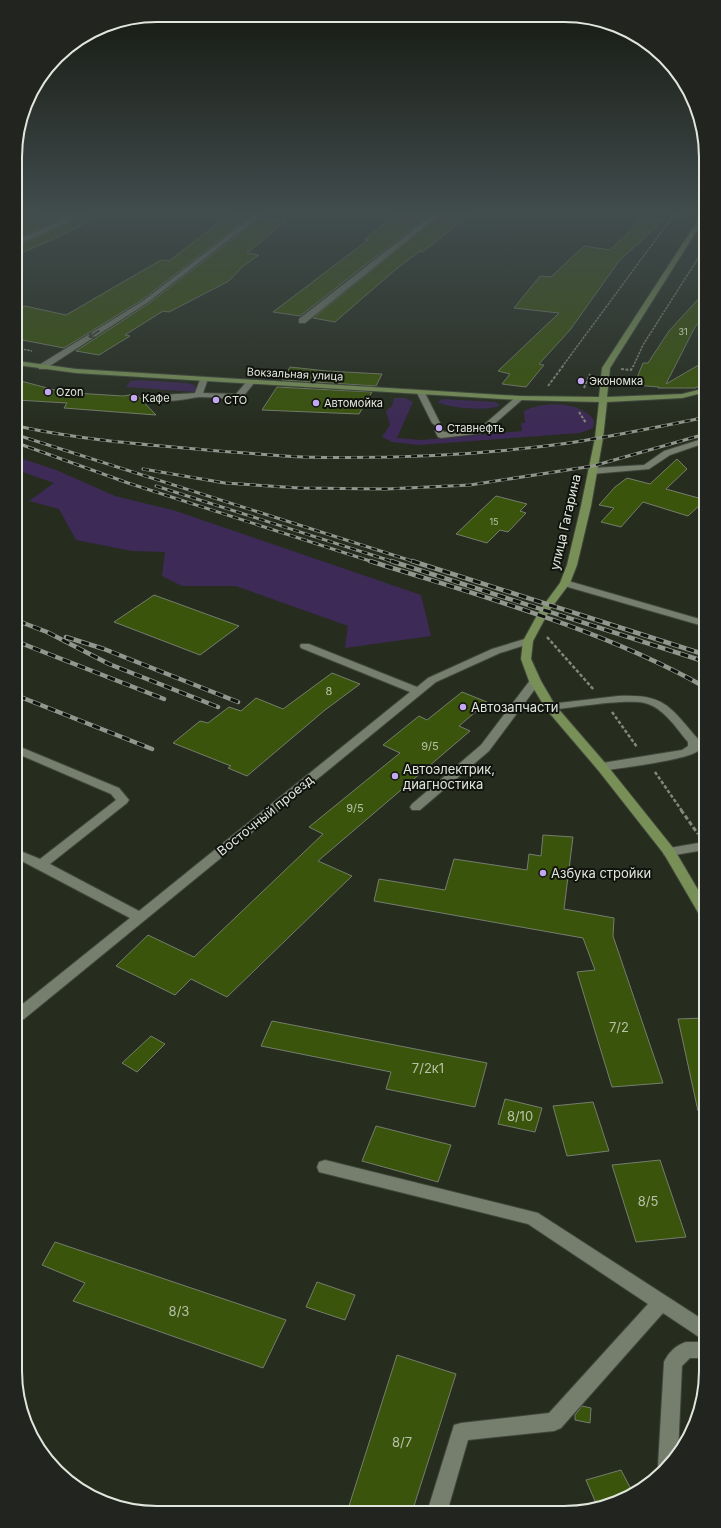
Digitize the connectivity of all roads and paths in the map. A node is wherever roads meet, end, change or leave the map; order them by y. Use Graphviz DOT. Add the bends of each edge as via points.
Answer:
graph roads {
  1 [pos="169,283"];
  2 [pos="351,283"];
  3 [pos="622,283"];
  4 [pos="659,283"];
  5 [pos="302,322"];
  6 [pos="22,364"];
  7 [pos="42,367"];
  8 [pos="204,379"];
  9 [pos="251,382"];
  10 [pos="547,387"];
  11 [pos="699,392"];
  12 [pos="421,393"];
  13 [pos="198,394"];
  14 [pos="160,397"];
  15 [pos="520,398"];
  16 [pos="603,400"];
  17 [pos="699,442"];
  18 [pos="592,471"];
  19 [pos="565,582"];
  20 [pos="699,622"];
  21 [pos="548,637"];
  22 [pos="528,641"];
  23 [pos="305,646"];
  24 [pos="535,680"];
  25 [pos="418,691"];
  26 [pos="604,702"];
  27 [pos="550,707"];
  28 [pos="22,752"];
  29 [pos="647,760"];
  30 [pos="602,767"];
  31 [pos="416,807"];
  32 [pos="699,837"];
  33 [pos="699,842"];
  34 [pos="669,852"];
  35 [pos="22,856"];
  36 [pos="41,865"];
  37 [pos="699,903"];
  38 [pos="140,917"];
  39 [pos="22,1013"];
  40 [pos="325,1167"];
  41 [pos="661,1302"];
  42 [pos="699,1326"];
  43 [pos="699,1350"];
  44 [pos="668,1456"];
  45 [pos="439,1506"];
  1 -- 7 [label="street, one-way" via="145,302"];
  2 -- 5 [label="street"];
  3 -- 10 [label="path"];
  4 -- 16 [label="main road, улица Гагарина" via="606,368"];
  6 -- 7 [label="main road, Вокзальная улица"];
  7 -- 8 [label="main road, Вокзальная улица"];
  8 -- 9 [label="main road, Вокзальная улица"];
  8 -- 13 [label="street"];
  9 -- 12 [label="main road, Вокзальная улица"];
  9 -- 13 [label="street" via="238,397"];
  11 -- 16 [label="main road, Вокзальная улица" via="682,396"];
  12 -- 15 [label="main road, Вокзальная улица"];
  12 -- 15 [label="street" via="441,435 481,431"];
  13 -- 14 [label="street" via="180,398"];
  15 -- 16 [label="main road, Вокзальная улица"];
  16 -- 18 [label="main road, улица Гагарина"];
  17 -- 18 [label="street" via="667,453 646,467"];
  18 -- 19 [label="main road, улица Гагарина" via="572,565"];
  19 -- 20 [label="street"];
  19 -- 22 [label="main road, улица Гагарина" via="545,610"];
  21 -- 26 [label="path"];
  22 -- 24 [label="main road, улица Гагарина" via="526,660"];
  22 -- 25 [label="street, Восточный проезд" via="496,650 432,680"];
  23 -- 25 [label="street"];
  24 -- 27 [label="main road, улица Гагарина"];
  24 -- 31 [label="street" via="485,748"];
  25 -- 38 [label="street, Восточный проезд"];
  26 -- 27 [label="street"];
  26 -- 29 [label="path"];
  26 -- 29 [label="street" via="636,698 651,700 663,708 694,741 694,748 685,753"];
  27 -- 30 [label="main road, улица Гагарина"];
  28 -- 36 [label="street" via="115,791 123,800"];
  29 -- 30 [label="street"];
  29 -- 32 [label="path"];
  30 -- 34 [label="main road, улица Гагарина"];
  33 -- 34 [label="street"];
  34 -- 37 [label="main road, улица Гагарина"];
  35 -- 36 [label="street"];
  36 -- 38 [label="street"];
  38 -- 39 [label="street, Восточный проезд"];
  40 -- 41 [label="street" via="532,1218"];
  41 -- 42 [label="street"];
  41 -- 45 [label="street" via="554,1422 461,1432"];
  43 -- 44 [label="street" via="686,1350 673,1362"];
}
